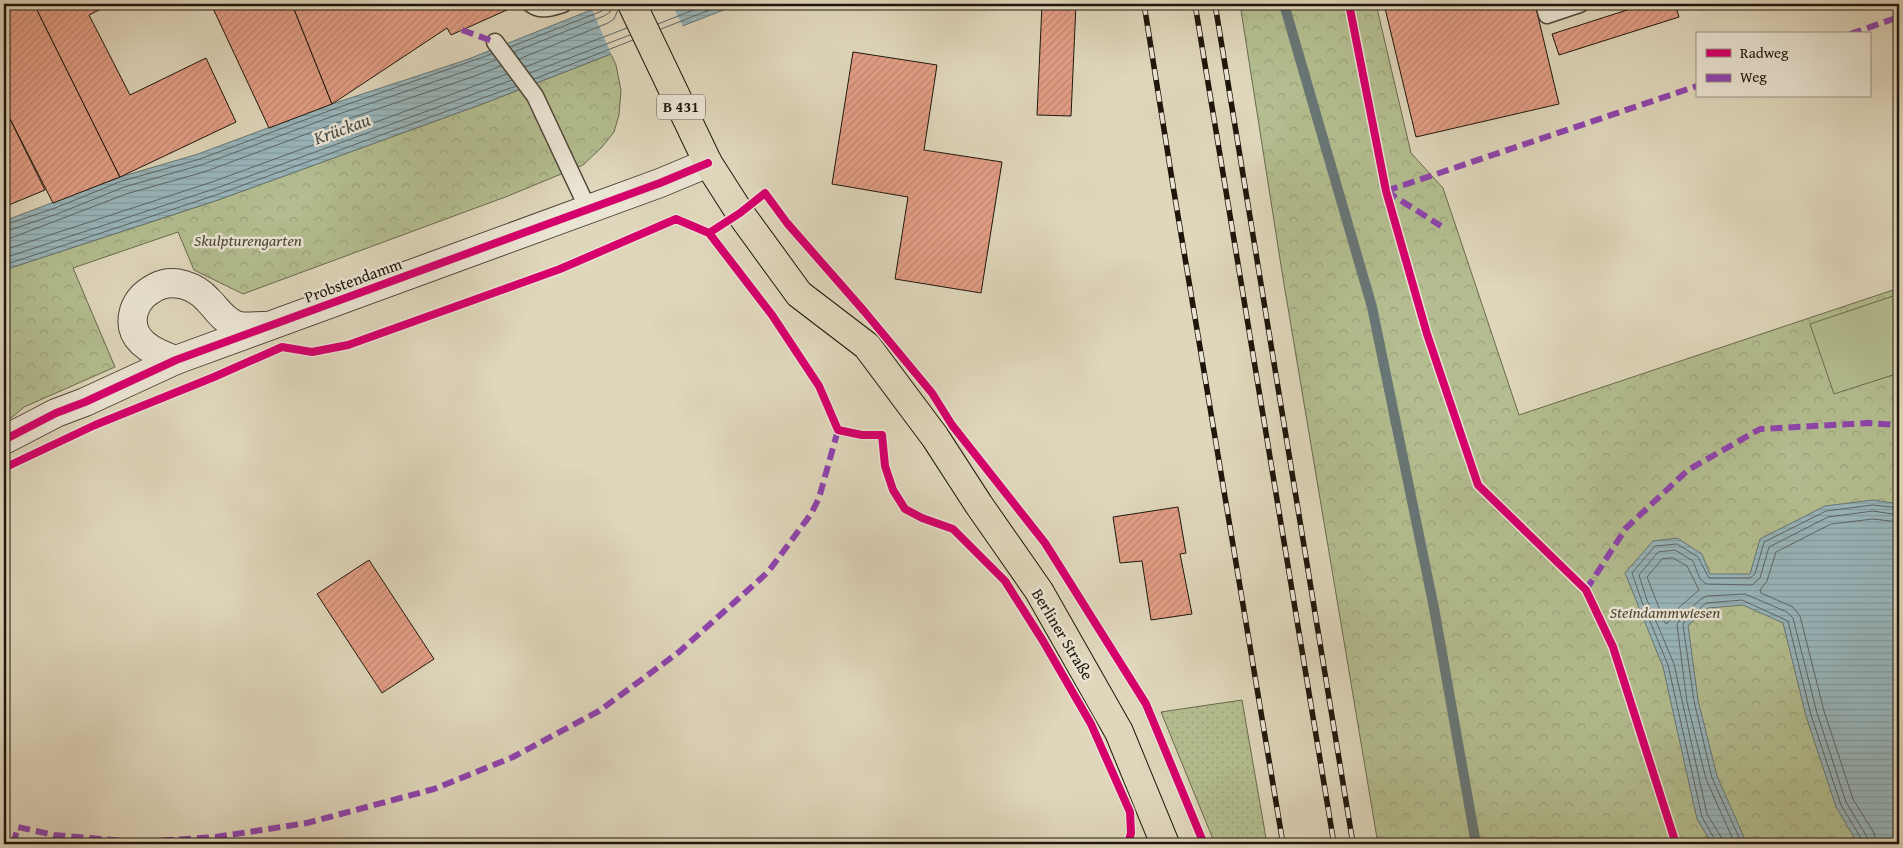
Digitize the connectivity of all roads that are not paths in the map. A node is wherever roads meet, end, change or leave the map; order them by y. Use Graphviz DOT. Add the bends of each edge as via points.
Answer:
graph roads {
  1 [pos="531,4"];
  2 [pos="562,4"];
  3 [pos="632,4"];
  4 [pos="1544,4"];
  5 [pos="1580,4"];
  6 [pos="495,42"];
  7 [pos="708,163"];
  8 [pos="588,209"];
  9 [pos="268,326"];
  10 [pos="176,360"];
  11 [pos="7,436"];
  12 [pos="1165,844"];
  1 -- 2 [label="lane" via="546,9"];
  3 -- 7 [label="main road, B 431"];
  4 -- 5 [label="lane" via="1547,15"];
  6 -- 8 [label="lane" via="535,96"];
  7 -- 8 [label="street, Probstendamm"];
  7 -- 12 [label="main road, Berliner Straße / B 431" via="799,294 867,346 935,437 1039,591 1119,732"];
  8 -- 9 [label="street, Probstendamm"];
  9 -- 10 [label="street, Probstendamm"];
  9 -- 10 [label="street, Probstendamm" via="238,326 220,316 207,298 191,288 176,282 160,284 145,292 136,303 132,318 134,331 142,343 156,353"];
  10 -- 11 [label="street, Probstendamm"];
}
